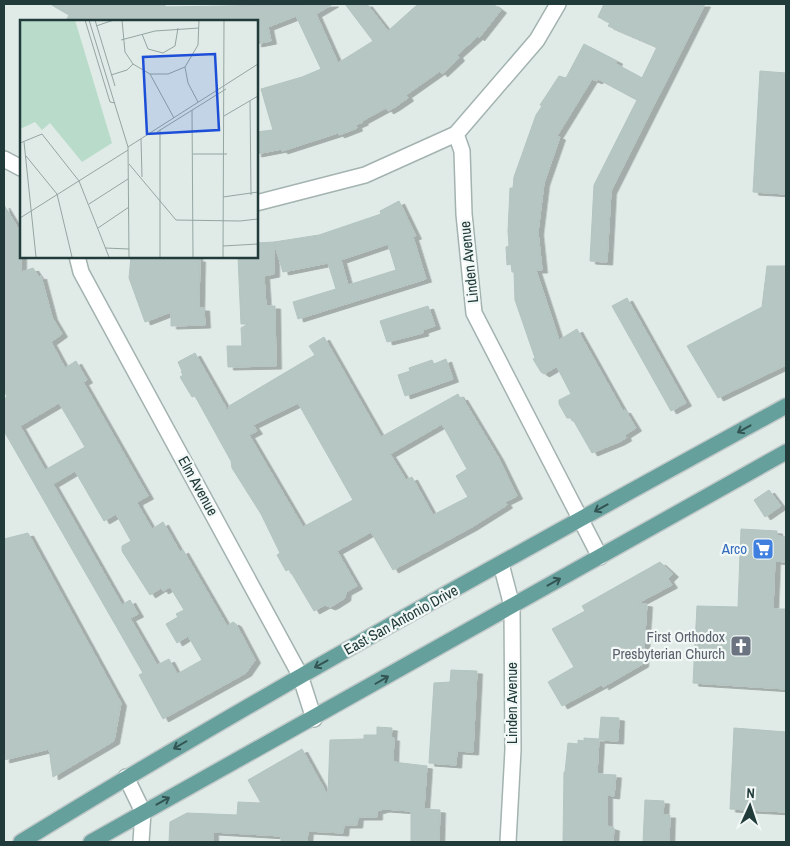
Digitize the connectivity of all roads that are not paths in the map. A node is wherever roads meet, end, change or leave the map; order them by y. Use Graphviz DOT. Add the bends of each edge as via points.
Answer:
graph roads {
  1 [pos="558,4"];
  2 [pos="456,134"];
  3 [pos="4,159"];
  4 [pos="20,167"];
  5 [pos="258,202"];
  6 [pos="78,258"];
  7 [pos="786,406"];
  8 [pos="786,452"];
  9 [pos="579,520"];
  10 [pos="600,557"];
  11 [pos="501,564"];
  12 [pos="512,606"];
  13 [pos="300,675"];
  14 [pos="314,718"];
  15 [pos="126,777"];
  16 [pos="143,812"];
  17 [pos="21,842"];
  18 [pos="91,842"];
  19 [pos="141,842"];
  20 [pos="508,842"];
  1 -- 2 [label="street" via="536,40"];
  2 -- 5 [label="street" via="365,175"];
  2 -- 9 [label="street, Linden Avenue" via="462,151 464,214 474,313"];
  3 -- 4 [label="street"];
  6 -- 13 [label="street, Elm Avenue" via="81,272"];
  7 -- 9 [label="main road, East San Antonio Drive, one-way"];
  8 -- 10 [label="main road"];
  9 -- 10 [label="street, Linden Avenue"];
  9 -- 11 [label="main road, East San Antonio Drive"];
  12 -- 10 [label="main road, one-way"];
  11 -- 12 [label="street, Linden Avenue"];
  11 -- 13 [label="main road, East San Antonio Drive, one-way"];
  14 -- 12 [label="main road, one-way"];
  12 -- 20 [label="street, Linden Avenue" via="513,750"];
  13 -- 14 [label="street, Elm Avenue"];
  13 -- 15 [label="main road, East San Antonio Drive, one-way"];
  16 -- 14 [label="main road, one-way"];
  15 -- 16 [label="street"];
  15 -- 17 [label="main road, East San Antonio Drive"];
  16 -- 18 [label="main road"];
  16 -- 19 [label="street"];
}
